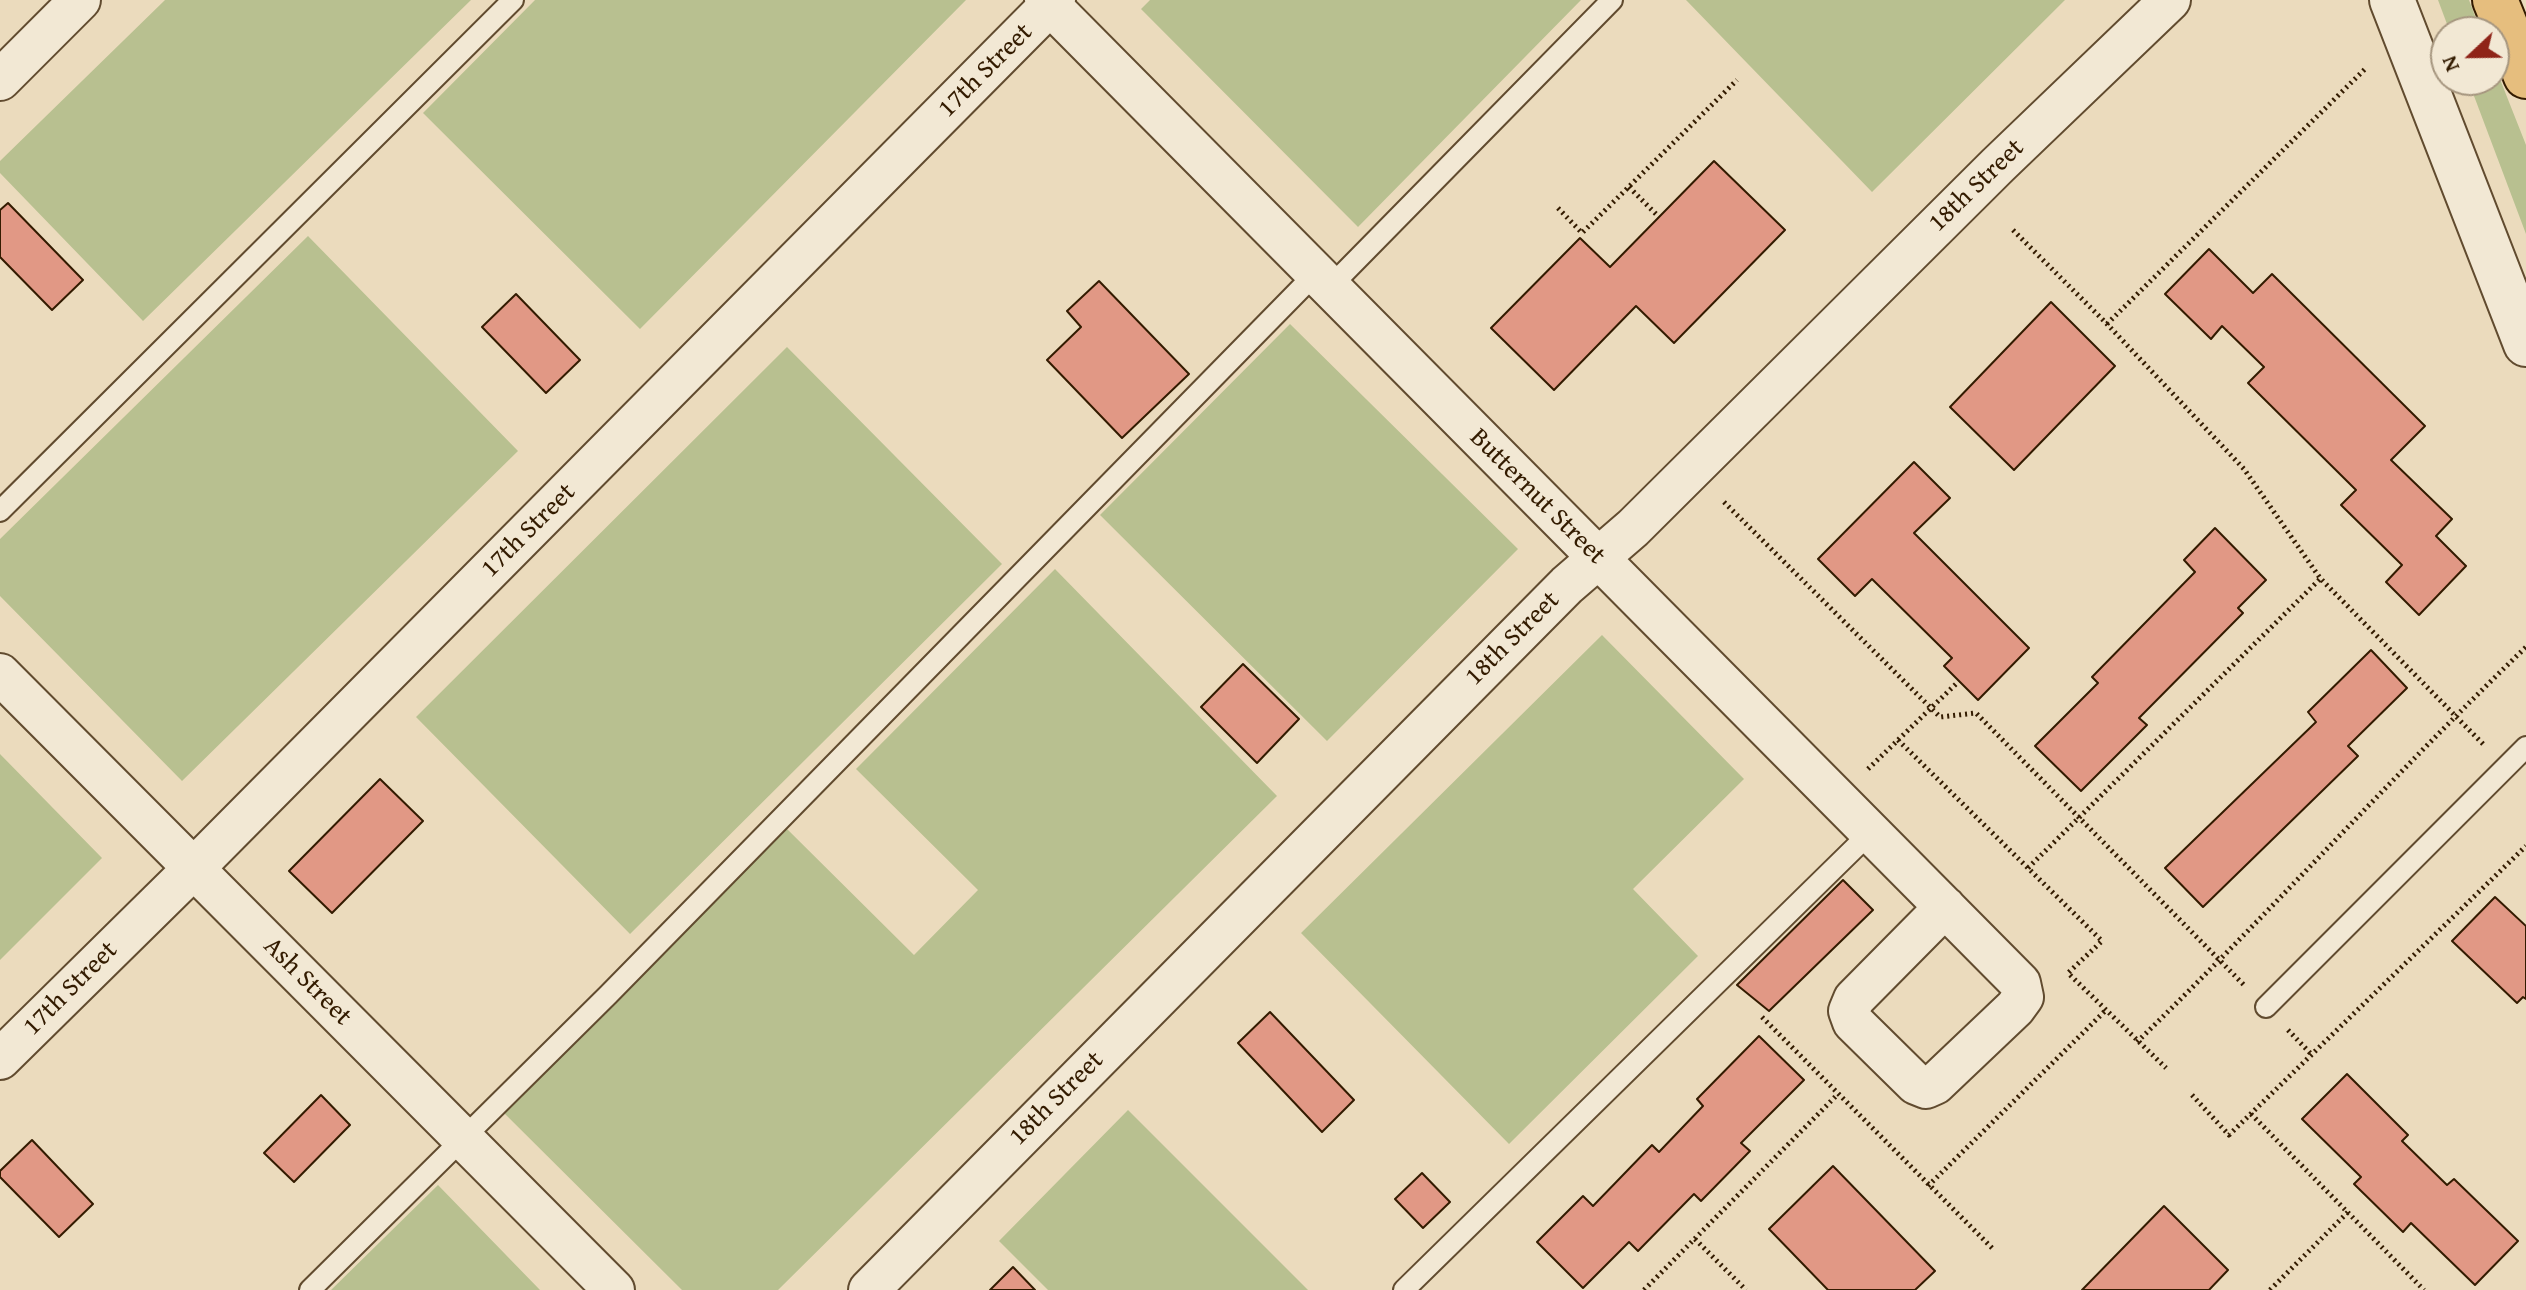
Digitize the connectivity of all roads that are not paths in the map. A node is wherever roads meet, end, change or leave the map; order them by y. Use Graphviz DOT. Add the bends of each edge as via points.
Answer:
graph roads {
  1 [pos="80,0"];
  2 [pos="513,0"];
  3 [pos="1612,0"];
  4 [pos="2170,0"];
  5 [pos="2392,0"];
  6 [pos="2495,0"];
  7 [pos="1050,2"];
  8 [pos="2526,76"];
  9 [pos="0,80"];
  10 [pos="1322,281"];
  11 [pos="2526,344"];
  12 [pos="0,511"];
  13 [pos="1599,557"];
  14 [pos="0,674"];
  15 [pos="2526,747"];
  16 [pos="1871,832"];
  17 [pos="194,868"];
  18 [pos="1945,907"];
  19 [pos="2266,1007"];
  20 [pos="0,1059"];
  21 [pos="463,1139"];
  22 [pos="310,1290"];
  23 [pos="614,1290"];
  24 [pos="869,1290"];
  25 [pos="1404,1290"];
  1 -- 9 [label="street"];
  2 -- 12 [label="lane"];
  3 -- 10 [label="lane"];
  4 -- 13 [label="street, 18th Street"];
  5 -- 11 [label="street"];
  6 -- 8 [label="highway"];
  7 -- 10 [label="street, Butternut Street"];
  7 -- 17 [label="street, 17th Street"];
  10 -- 13 [label="street, Butternut Street"];
  10 -- 21 [label="lane"];
  13 -- 16 [label="street, Butternut Street"];
  13 -- 24 [label="street, 18th Street"];
  14 -- 17 [label="street, Ash Street"];
  15 -- 19 [label="lane"];
  16 -- 18 [label="street, Butternut Street"];
  16 -- 25 [label="lane"];
  17 -- 20 [label="street, 17th Street"];
  17 -- 21 [label="street, Ash Street"];
  18 -- 18 [label="street, Butternut Street" via="2020,983 2023,997 1926,1088 1853,1022 1849,1011 1854,999"];
  21 -- 22 [label="lane"];
  21 -- 23 [label="street, Ash Street"];
}
